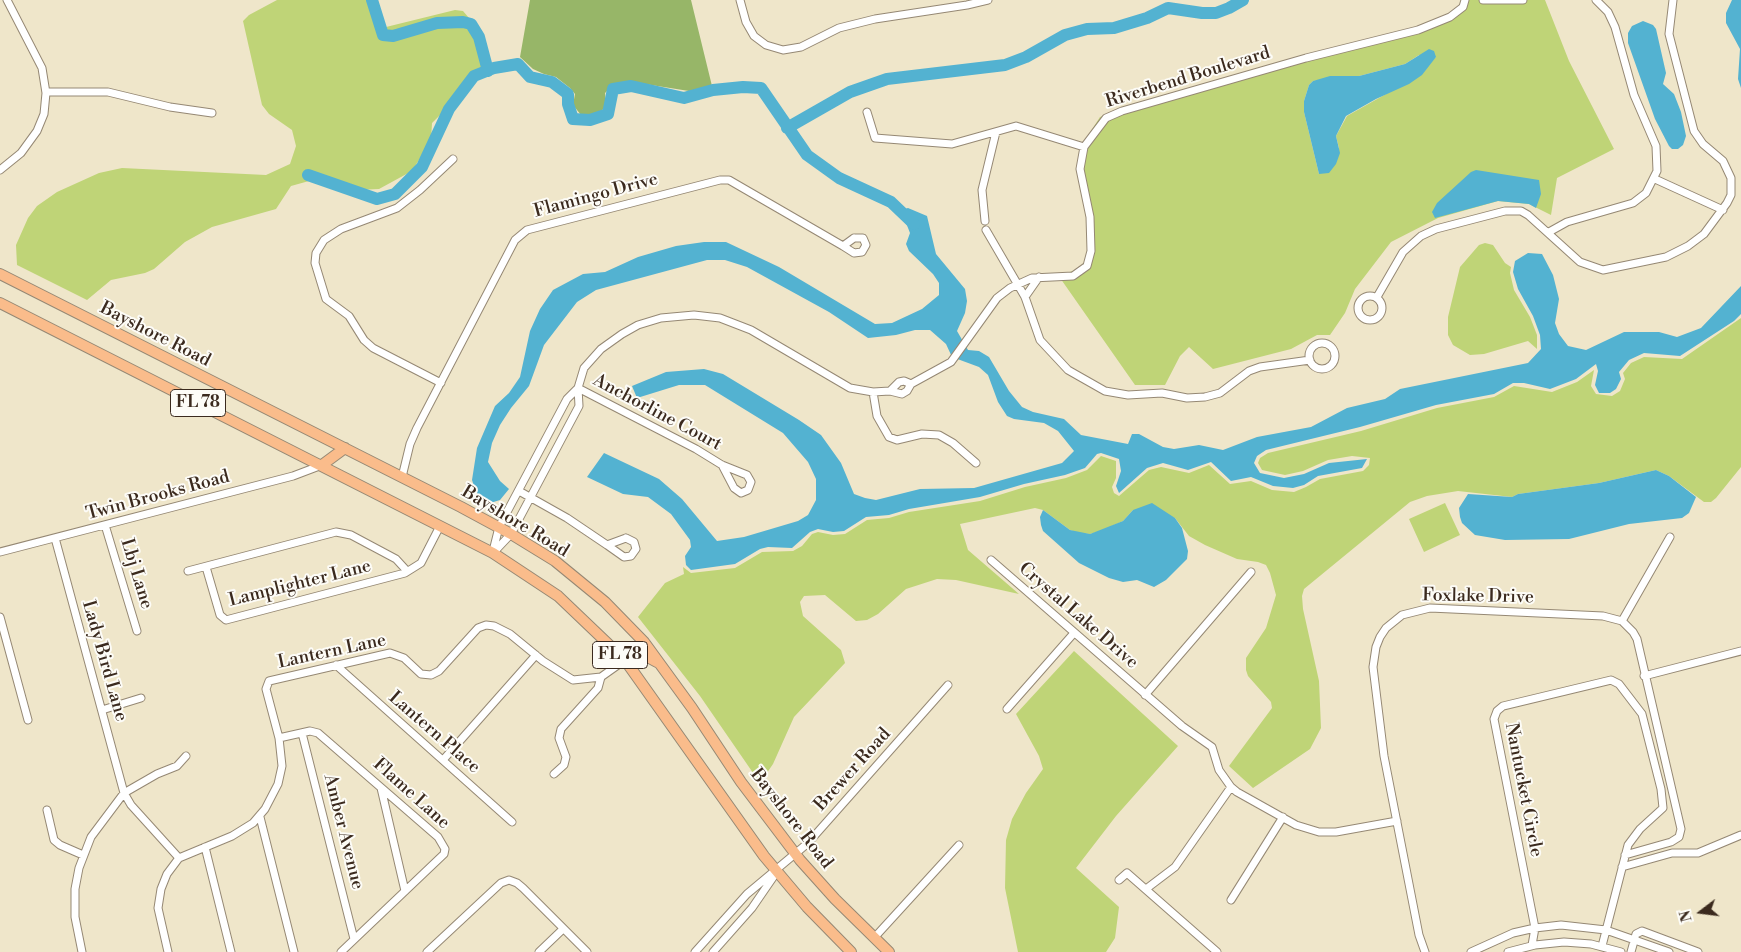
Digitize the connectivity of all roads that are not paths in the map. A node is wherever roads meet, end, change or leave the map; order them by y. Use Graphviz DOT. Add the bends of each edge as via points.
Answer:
graph roads {
  1 [pos="7,0"];
  2 [pos="740,0"];
  3 [pos="988,0"];
  4 [pos="1465,0"];
  5 [pos="1483,0"];
  6 [pos="1523,0"];
  7 [pos="1596,0"];
  8 [pos="1673,0"];
  9 [pos="46,92"];
  10 [pos="868,112"];
  11 [pos="212,114"];
  12 [pos="996,132"];
  13 [pos="1084,147"];
  14 [pos="453,159"];
  15 [pos="0,170"];
  16 [pos="1655,179"];
  17 [pos="1723,210"];
  18 [pos="985,221"];
  19 [pos="986,230"];
  20 [pos="1549,232"];
  21 [pos="843,246"];
  22 [pos="0,274"];
  23 [pos="1039,277"];
  24 [pos="1019,286"];
  25 [pos="1025,297"];
  26 [pos="1376,297"];
  27 [pos="0,303"];
  28 [pos="1310,360"];
  29 [pos="441,382"];
  30 [pos="911,384"];
  31 [pos="578,388"];
  32 [pos="890,391"];
  33 [pos="873,392"];
  34 [pos="345,448"];
  35 [pos="976,463"];
  36 [pos="322,465"];
  37 [pos="722,465"];
  38 [pos="402,477"];
  39 [pos="519,491"];
  40 [pos="531,498"];
  41 [pos="105,525"];
  42 [pos="440,526"];
  43 [pos="500,527"];
  44 [pos="511,534"];
  45 [pos="1670,537"];
  46 [pos="55,538"];
  47 [pos="607,545"];
  48 [pos="0,552"];
  49 [pos="493,553"];
  50 [pos="991,560"];
  51 [pos="206,566"];
  52 [pos="188,571"];
  53 [pos="407,571"];
  54 [pos="1251,572"];
  55 [pos="0,617"];
  56 [pos="1622,622"];
  57 [pos="137,631"];
  58 [pos="1074,633"];
  59 [pos="1741,651"];
  60 [pos="536,655"];
  61 [pos="625,660"];
  62 [pos="336,665"];
  63 [pos="662,665"];
  64 [pos="1644,676"];
  65 [pos="601,677"];
  66 [pos="948,685"];
  67 [pos="1145,695"];
  68 [pos="141,698"];
  69 [pos="1007,709"];
  70 [pos="102,710"];
  71 [pos="28,720"];
  72 [pos="302,733"];
  73 [pos="280,738"];
  74 [pos="186,756"];
  75 [pos="443,760"];
  76 [pos="554,774"];
  77 [pos="380,787"];
  78 [pos="1231,787"];
  79 [pos="124,793"];
  80 [pos="47,810"];
  81 [pos="260,817"];
  82 [pos="1283,818"];
  83 [pos="1397,820"];
  84 [pos="512,822"];
  85 [pos="1741,835"];
  86 [pos="959,845"];
  87 [pos="205,847"];
  88 [pos="796,854"];
  89 [pos="83,855"];
  90 [pos="1625,855"];
  91 [pos="179,858"];
  92 [pos="1622,867"];
  93 [pos="776,871"];
  94 [pos="1118,880"];
  95 [pos="1146,889"];
  96 [pos="405,891"];
  97 [pos="1232,900"];
  98 [pos="1535,928"];
  99 [pos="563,929"];
  100 [pos="1606,930"];
  101 [pos="874,938"];
  102 [pos="354,939"];
  103 [pos="1634,939"];
  104 [pos="1532,945"];
  105 [pos="1602,946"];
  106 [pos="82,952"];
  107 [pos="168,952"];
  108 [pos="231,952"];
  109 [pos="294,952"];
  110 [pos="341,952"];
  111 [pos="428,952"];
  112 [pos="539,952"];
  113 [pos="587,952"];
  114 [pos="695,952"];
  115 [pos="713,952"];
  116 [pos="851,952"];
  117 [pos="889,952"];
  118 [pos="1217,952"];
  119 [pos="1425,952"];
  120 [pos="1471,952"];
  121 [pos="1508,952"];
  122 [pos="1621,952"];
  123 [pos="1631,952"];
  124 [pos="1669,952"];
  125 [pos="1698,952"];
  1 -- 9 [label="street" via="40,62"];
  2 -- 3 [label="street" via="754,36 766,45 783,50 801,47 831,31 866,22"];
  4 -- 13 [label="street, Riverbend Boulevard" via="1450,17 1418,30 1306,58 1114,114 1100,124"];
  5 -- 6 [label="street"];
  7 -- 16 [label="street" via="1612,19 1634,95 1656,146 1658,163"];
  8 -- 17 [label="street" via="1669,34 1694,131 1703,144 1723,161 1731,178 1731,195"];
  9 -- 11 [label="street" via="108,92"];
  9 -- 15 [label="street" via="44,114 37,131 21,153"];
  10 -- 12 [label="street" via="875,138 952,144"];
  12 -- 13 [label="street" via="1016,126"];
  12 -- 18 [label="street" via="982,190"];
  13 -- 23 [label="street, Riverbend Boulevard" via="1080,170 1090,217 1088,266 1073,276"];
  14 -- 29 [label="street" via="397,208 341,229 324,240 316,253 315,263 326,299 349,316 359,335 373,348"];
  16 -- 17 [label="street"];
  16 -- 20 [label="street" via="1646,193 1633,203 1567,222"];
  17 -- 20 [label="street" via="1704,234 1681,250 1658,259 1612,269 1595,269 1580,262"];
  19 -- 24 [label="street"];
  20 -- 26 [label="street" via="1528,215 1512,210 1429,232 1403,252"];
  21 -- 29 [label="street, Flamingo Drive" via="729,180 527,230 515,240"];
  22 -- 34 [label="main road, Bayshore Road / FL 78"];
  23 -- 24 [label="street, Riverbend Boulevard"];
  23 -- 25 [label="street"];
  24 -- 25 [label="street"];
  24 -- 30 [label="street, Riverbend Boulevard" via="1010,288 997,298 945,368"];
  25 -- 28 [label="street" via="1035,332 1050,354 1068,370 1113,393 1205,397 1220,393 1249,371 1260,367"];
  27 -- 36 [label="main road, FL 78"];
  29 -- 38 [label="street, Flamingo Drive" via="410,444"];
  30 -- 32 [label="street, Riverbend Boulevard" via="899,382"];
  30 -- 32 [label="street, Riverbend Boulevard" via="902,394"];
  31 -- 33 [label="street, Riverbend Boulevard" via="584,368 601,349 622,334 653,320 694,315 720,318 736,324 842,384"];
  31 -- 37 [label="street, Anchorline Court"];
  31 -- 39 [label="street" via="567,399"];
  31 -- 40 [label="street" via="579,406"];
  32 -- 33 [label="street, Riverbend Boulevard"];
  33 -- 35 [label="street" via="877,416 890,437 897,440 922,434 939,435"];
  34 -- 36 [label="main road"];
  34 -- 38 [label="main road, Bayshore Road / FL 78"];
  36 -- 41 [label="street, Twin Brooks Road" via="293,476"];
  36 -- 42 [label="main road, FL 78"];
  37 -- 37 [label="street, Anchorline Court" via="734,488 741,493 748,490 751,482 747,475"];
  38 -- 43 [label="main road, Bayshore Road / FL 78"];
  39 -- 40 [label="street"];
  39 -- 43 [label="street"];
  40 -- 44 [label="street"];
  40 -- 47 [label="street"];
  41 -- 46 [label="street, Twin Brooks Road"];
  41 -- 57 [label="street, Lbj Lane"];
  42 -- 49 [label="main road, FL 78"];
  42 -- 53 [label="street, Lamplighter Lane" via="421,563"];
  43 -- 44 [label="main road, Bayshore Road / FL 78"];
  43 -- 49 [label="street"];
  44 -- 49 [label="street"];
  44 -- 63 [label="main road, Bayshore Road / FL 78" via="555,562 605,602"];
  45 -- 56 [label="street"];
  46 -- 48 [label="street, Twin Brooks Road"];
  46 -- 70 [label="street, Lady Bird Lane"];
  49 -- 61 [label="main road, FL 78" via="558,596"];
  50 -- 58 [label="street, Crystal Lake Drive"];
  51 -- 52 [label="street, Lamplighter Lane"];
  51 -- 53 [label="street, Lamplighter Lane" via="336,532 351,535 396,559"];
  51 -- 53 [label="street, Lamplighter Lane" via="220,615 226,620"];
  54 -- 67 [label="street"];
  55 -- 71 [label="street"];
  56 -- 64 [label="street" via="1637,639"];
  56 -- 83 [label="street, Foxlake Drive" via="1603,616 1430,608 1410,611 1393,621 1380,637 1373,667 1379,726"];
  58 -- 67 [label="street, Crystal Lake Drive"];
  58 -- 69 [label="street"];
  59 -- 64 [label="street"];
  60 -- 62 [label="street, Lantern Lane" via="510,634 486,625 478,628 445,666 430,675 421,674 404,658 390,652"];
  60 -- 65 [label="street, Lantern Lane" via="574,680"];
  60 -- 75 [label="street"];
  61 -- 63 [label="main road" via="646,656"];
  61 -- 65 [label="street, Lantern Lane"];
  61 -- 93 [label="main road, FL 78"];
  62 -- 73 [label="street, Lantern Lane" via="269,681 266,689"];
  62 -- 75 [label="street, Lantern Place"];
  63 -- 88 [label="main road, Bayshore Road / FL 78" via="741,782"];
  64 -- 90 [label="street" via="1681,829 1671,842"];
  65 -- 76 [label="street" via="598,688 561,729 560,738 566,757 564,765"];
  66 -- 88 [label="street, Brewer Road"];
  67 -- 78 [label="street, Crystal Lake Drive" via="1212,747 1219,770"];
  68 -- 70 [label="street"];
  70 -- 79 [label="street, Lady Bird Lane"];
  72 -- 73 [label="street, Flame Lane"];
  72 -- 77 [label="street, Flame Lane" via="318,733"];
  72 -- 102 [label="street, Amber Avenue"];
  73 -- 81 [label="street, Lantern Lane" via="281,775"];
  74 -- 79 [label="street" via="177,766"];
  75 -- 84 [label="street, Lantern Place"];
  77 -- 96 [label="street"];
  77 -- 96 [label="street, Flame Lane" via="438,837 445,849 444,854"];
  78 -- 82 [label="street, Crystal Lake Drive"];
  78 -- 95 [label="street" via="1175,868"];
  79 -- 89 [label="street" via="100,822"];
  79 -- 91 [label="street"];
  80 -- 89 [label="street" via="54,840"];
  81 -- 87 [label="street, Lantern Lane" via="239,832"];
  81 -- 109 [label="street"];
  82 -- 83 [label="street, Crystal Lake Drive" via="1305,828 1328,832"];
  82 -- 97 [label="street"];
  83 -- 119 [label="street, Foxlake Drive"];
  85 -- 92 [label="street" via="1698,853 1672,853"];
  86 -- 101 [label="street"];
  87 -- 91 [label="street, Lantern Lane"];
  87 -- 108 [label="street"];
  88 -- 93 [label="street, Brewer Road"];
  88 -- 101 [label="main road, Bayshore Road / FL 78"];
  89 -- 106 [label="street" via="75,899"];
  90 -- 92 [label="street, Nantucket Circle"];
  90 -- 98 [label="street, Nantucket Circle" via="1633,836 1663,808 1663,798 1642,714 1619,684 1603,681 1503,706 1494,719"];
  91 -- 107 [label="street" via="167,874 159,899 159,917"];
  92 -- 100 [label="street, Nantucket Circle"];
  93 -- 114 [label="street" via="747,894"];
  93 -- 115 [label="street" via="752,908"];
  93 -- 116 [label="main road, FL 78"];
  94 -- 95 [label="street" via="1127,873"];
  95 -- 118 [label="street"];
  96 -- 102 [label="street, Flame Lane"];
  98 -- 100 [label="street" via="1573,925"];
  98 -- 104 [label="street, Nantucket Circle"];
  98 -- 120 [label="street" via="1495,940"];
  99 -- 111 [label="street" via="523,888 509,880 501,883"];
  99 -- 112 [label="street"];
  99 -- 113 [label="street"];
  100 -- 103 [label="street"];
  100 -- 105 [label="street, Nantucket Circle"];
  101 -- 117 [label="main road, Bayshore Road / FL 78"];
  102 -- 110 [label="street, Flame Lane"];
  103 -- 123 [label="street"];
  103 -- 124 [label="street"];
  103 -- 125 [label="street" via="1642,931"];
  104 -- 105 [label="street" via="1564,942"];
  104 -- 121 [label="street"];
  105 -- 122 [label="street"];
}
